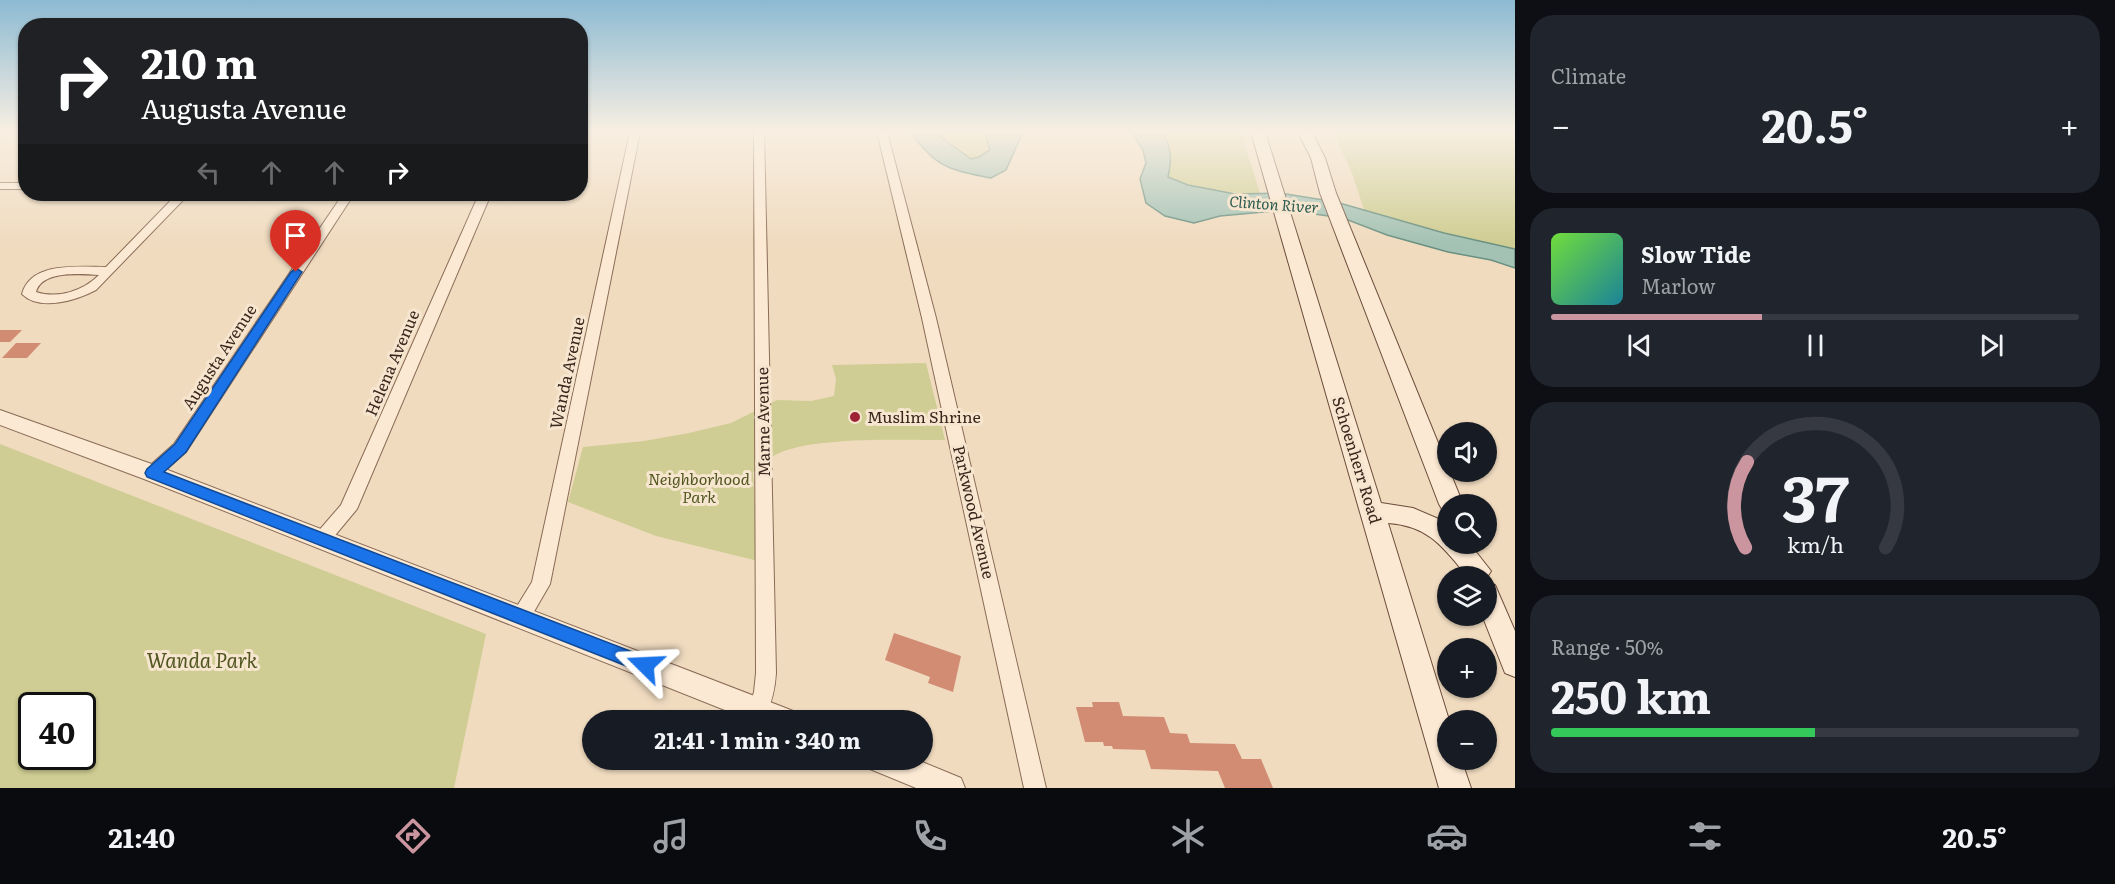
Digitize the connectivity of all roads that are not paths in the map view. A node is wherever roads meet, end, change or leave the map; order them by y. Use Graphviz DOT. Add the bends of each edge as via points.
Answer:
graph roads {
  1 [pos="627,169"];
  2 [pos="759,169"];
  3 [pos="891,169"];
  4 [pos="1268,169"];
  5 [pos="1321,169"];
  6 [pos="0,186"];
  7 [pos="18,186"];
  8 [pos="176,201"];
  9 [pos="343,201"];
  10 [pos="482,201"];
  11 [pos="109,271"];
  12 [pos="0,417"];
  13 [pos="152,473"];
  14 [pos="1447,494"];
  15 [pos="1373,513"];
  16 [pos="1437,530"];
  17 [pos="321,540"];
  18 [pos="521,616"];
  19 [pos="1497,620"];
  20 [pos="1515,664"];
  21 [pos="758,710"];
  22 [pos="907,770"];
  23 [pos="951,788"];
  24 [pos="1035,788"];
  25 [pos="1455,788"];
  1 -- 18 [label="street, Wanda Avenue" via="541,584"];
  2 -- 21 [label="street, Marne Avenue" via="766,673"];
  3 -- 24 [label="street, Parkwood Avenue" via="932,330"];
  4 -- 15 [label="main road, Schoenherr Road"];
  5 -- 14 [label="main road"];
  6 -- 7 [label="street"];
  8 -- 11 [label="street"];
  9 -- 13 [label="street, Augusta Avenue" via="180,448"];
  10 -- 17 [label="street, Helena Avenue" via="348,509"];
  11 -- 11 [label="street" via="88,292 78,296 42,298 29,294 30,287 47,275"];
  12 -- 13 [label="street"];
  13 -- 17 [label="street"];
  15 -- 16 [label="main road" via="1413,517"];
  15 -- 25 [label="main road, Schoenherr Road"];
  17 -- 18 [label="street"];
  18 -- 21 [label="street"];
  19 -- 20 [label="main road"];
  22 -- 23 [label="street"];
}
